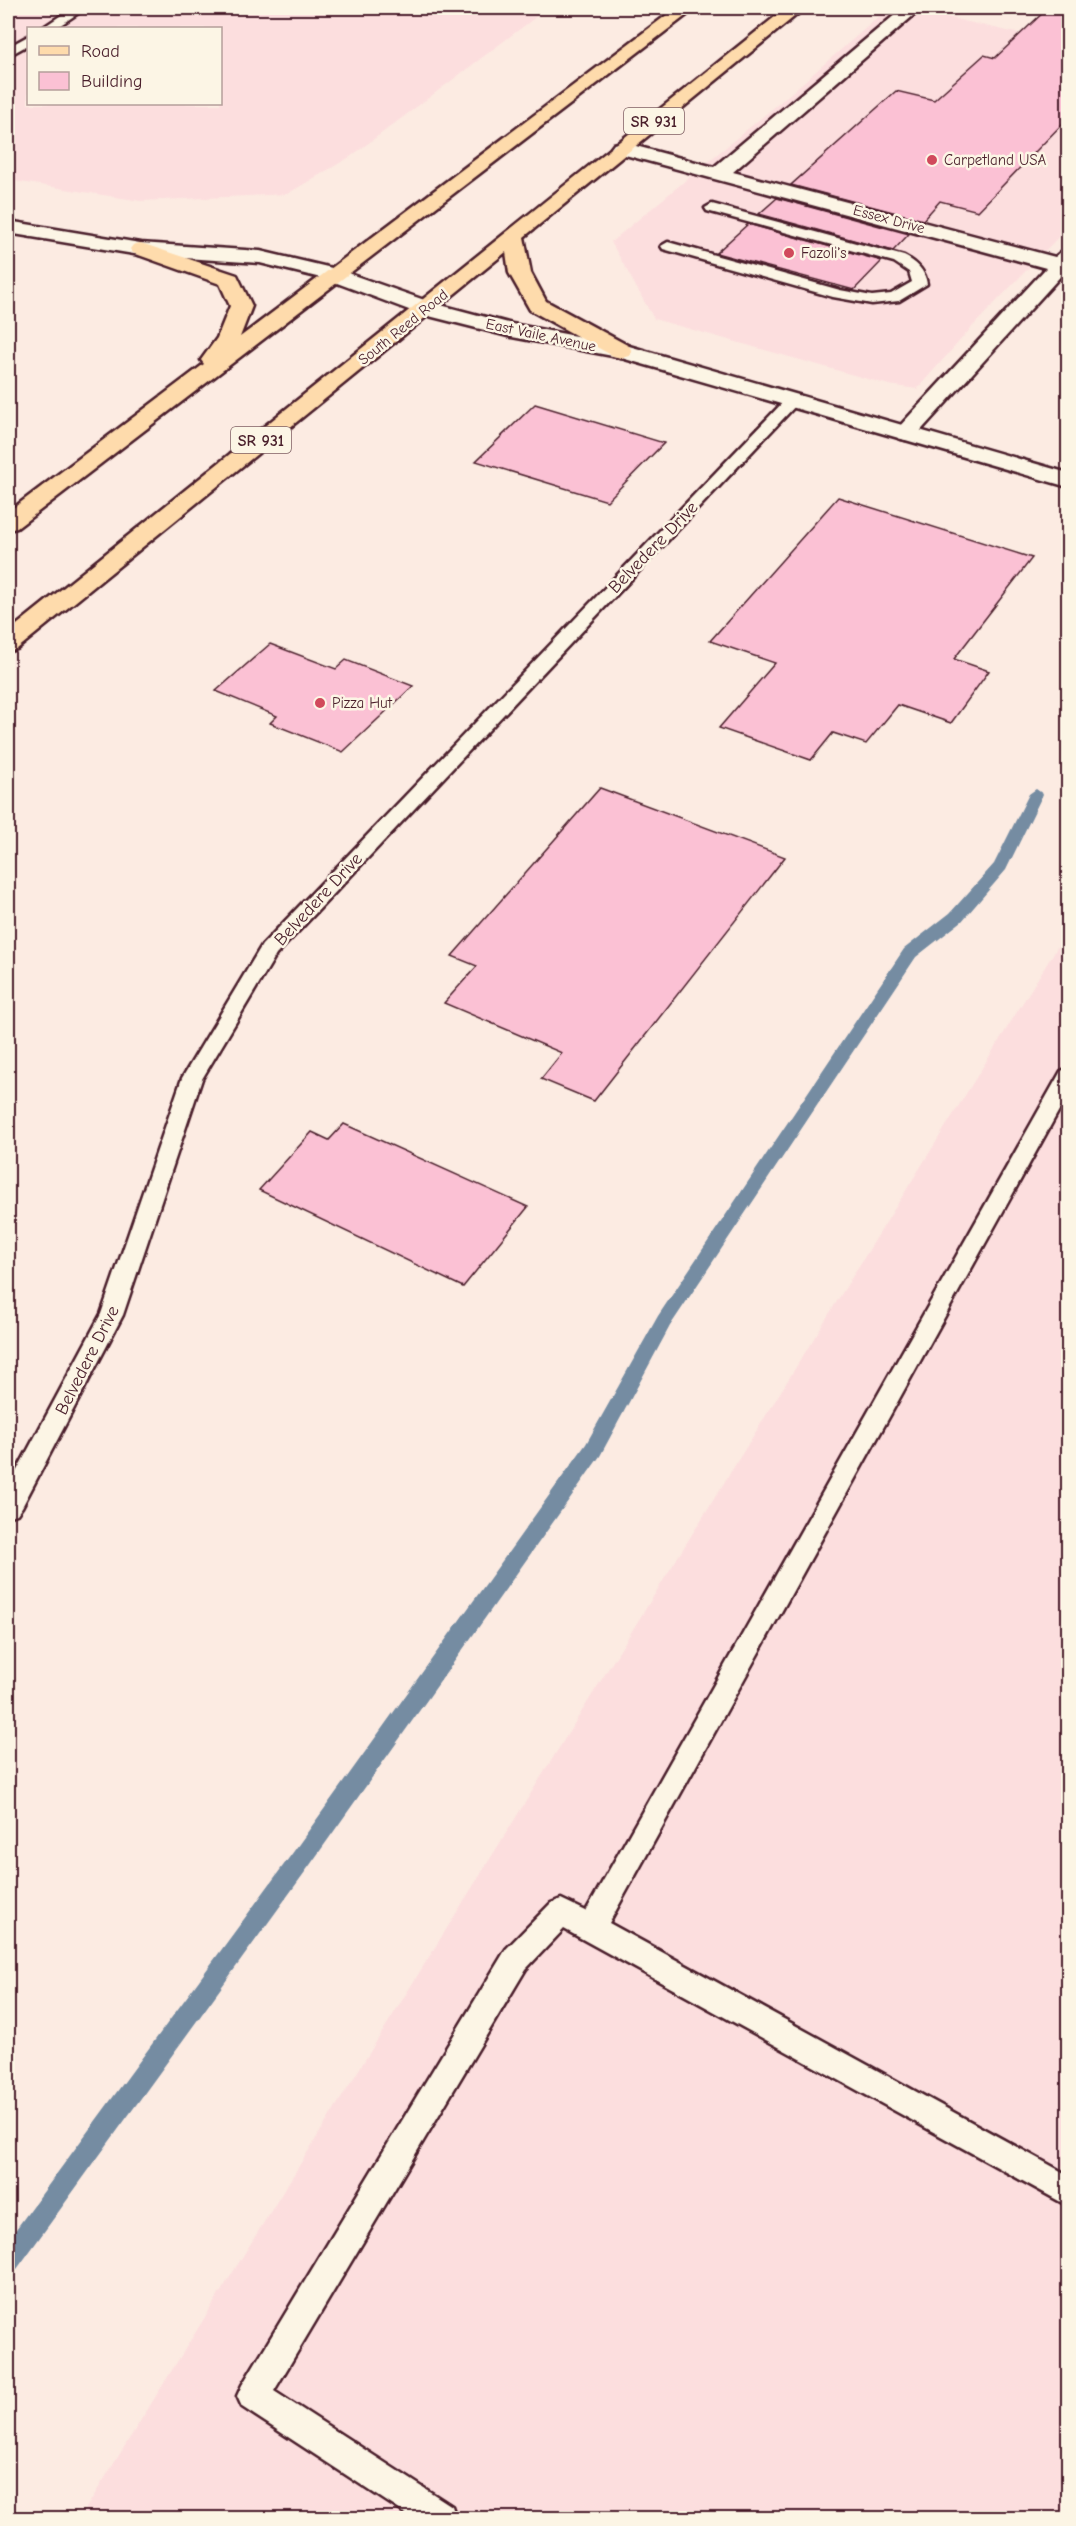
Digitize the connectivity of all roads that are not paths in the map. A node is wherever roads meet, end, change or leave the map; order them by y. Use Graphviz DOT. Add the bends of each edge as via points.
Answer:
graph roads {
  1 [pos="80,8"];
  2 [pos="687,8"];
  3 [pos="796,8"];
  4 [pos="913,8"];
  5 [pos="50,27"];
  6 [pos="27,41"];
  7 [pos="8,52"];
  8 [pos="621,148"];
  9 [pos="718,174"];
  10 [pos="712,208"];
  11 [pos="8,227"];
  12 [pos="514,237"];
  13 [pos="668,246"];
  14 [pos="140,249"];
  15 [pos="1064,260"];
  16 [pos="336,274"];
  17 [pos="425,308"];
  18 [pos="621,351"];
  19 [pos="198,378"];
  20 [pos="792,400"];
  21 [pos="906,433"];
  22 [pos="1068,480"];
  23 [pos="8,523"];
  24 [pos="8,644"];
  25 [pos="1068,1076"];
  26 [pos="8,1507"];
  27 [pos="591,1928"];
  28 [pos="1068,2191"];
  29 [pos="440,2518"];
  1 -- 5 [label="lane"];
  2 -- 16 [label="main road"];
  3 -- 8 [label="main road, South Reed Road / SR 931"];
  4 -- 9 [label="street"];
  6 -- 7 [label="lane"];
  8 -- 9 [label="street, Essex Drive"];
  8 -- 12 [label="main road, South Reed Road / SR 931"];
  9 -- 15 [label="street, Essex Drive"];
  10 -- 13 [label="lane" via="899,259 916,270 921,284 894,298 872,300"];
  11 -- 14 [label="street, East Vaile Avenue"];
  12 -- 17 [label="main road, South Reed Road / SR 931"];
  12 -- 18 [label="main road" via="520,273 538,305"];
  14 -- 16 [label="street, East Vaile Avenue" via="260,257"];
  14 -- 19 [label="main road" via="229,280 241,306 228,339"];
  15 -- 21 [label="street"];
  16 -- 17 [label="street, East Vaile Avenue"];
  16 -- 19 [label="main road"];
  17 -- 18 [label="street, East Vaile Avenue"];
  17 -- 24 [label="main road, South Reed Road / SR 931"];
  18 -- 20 [label="street, East Vaile Avenue"];
  19 -- 23 [label="main road"];
  20 -- 21 [label="street, East Vaile Avenue"];
  20 -- 26 [label="lane, Belvedere Drive" via="269,951 192,1078 112,1315"];
  21 -- 22 [label="street, East Vaile Avenue"];
  25 -- 27 [label="lane"];
  27 -- 28 [label="lane"];
  27 -- 29 [label="lane" via="561,1912 516,1959 253,2396"];
}
